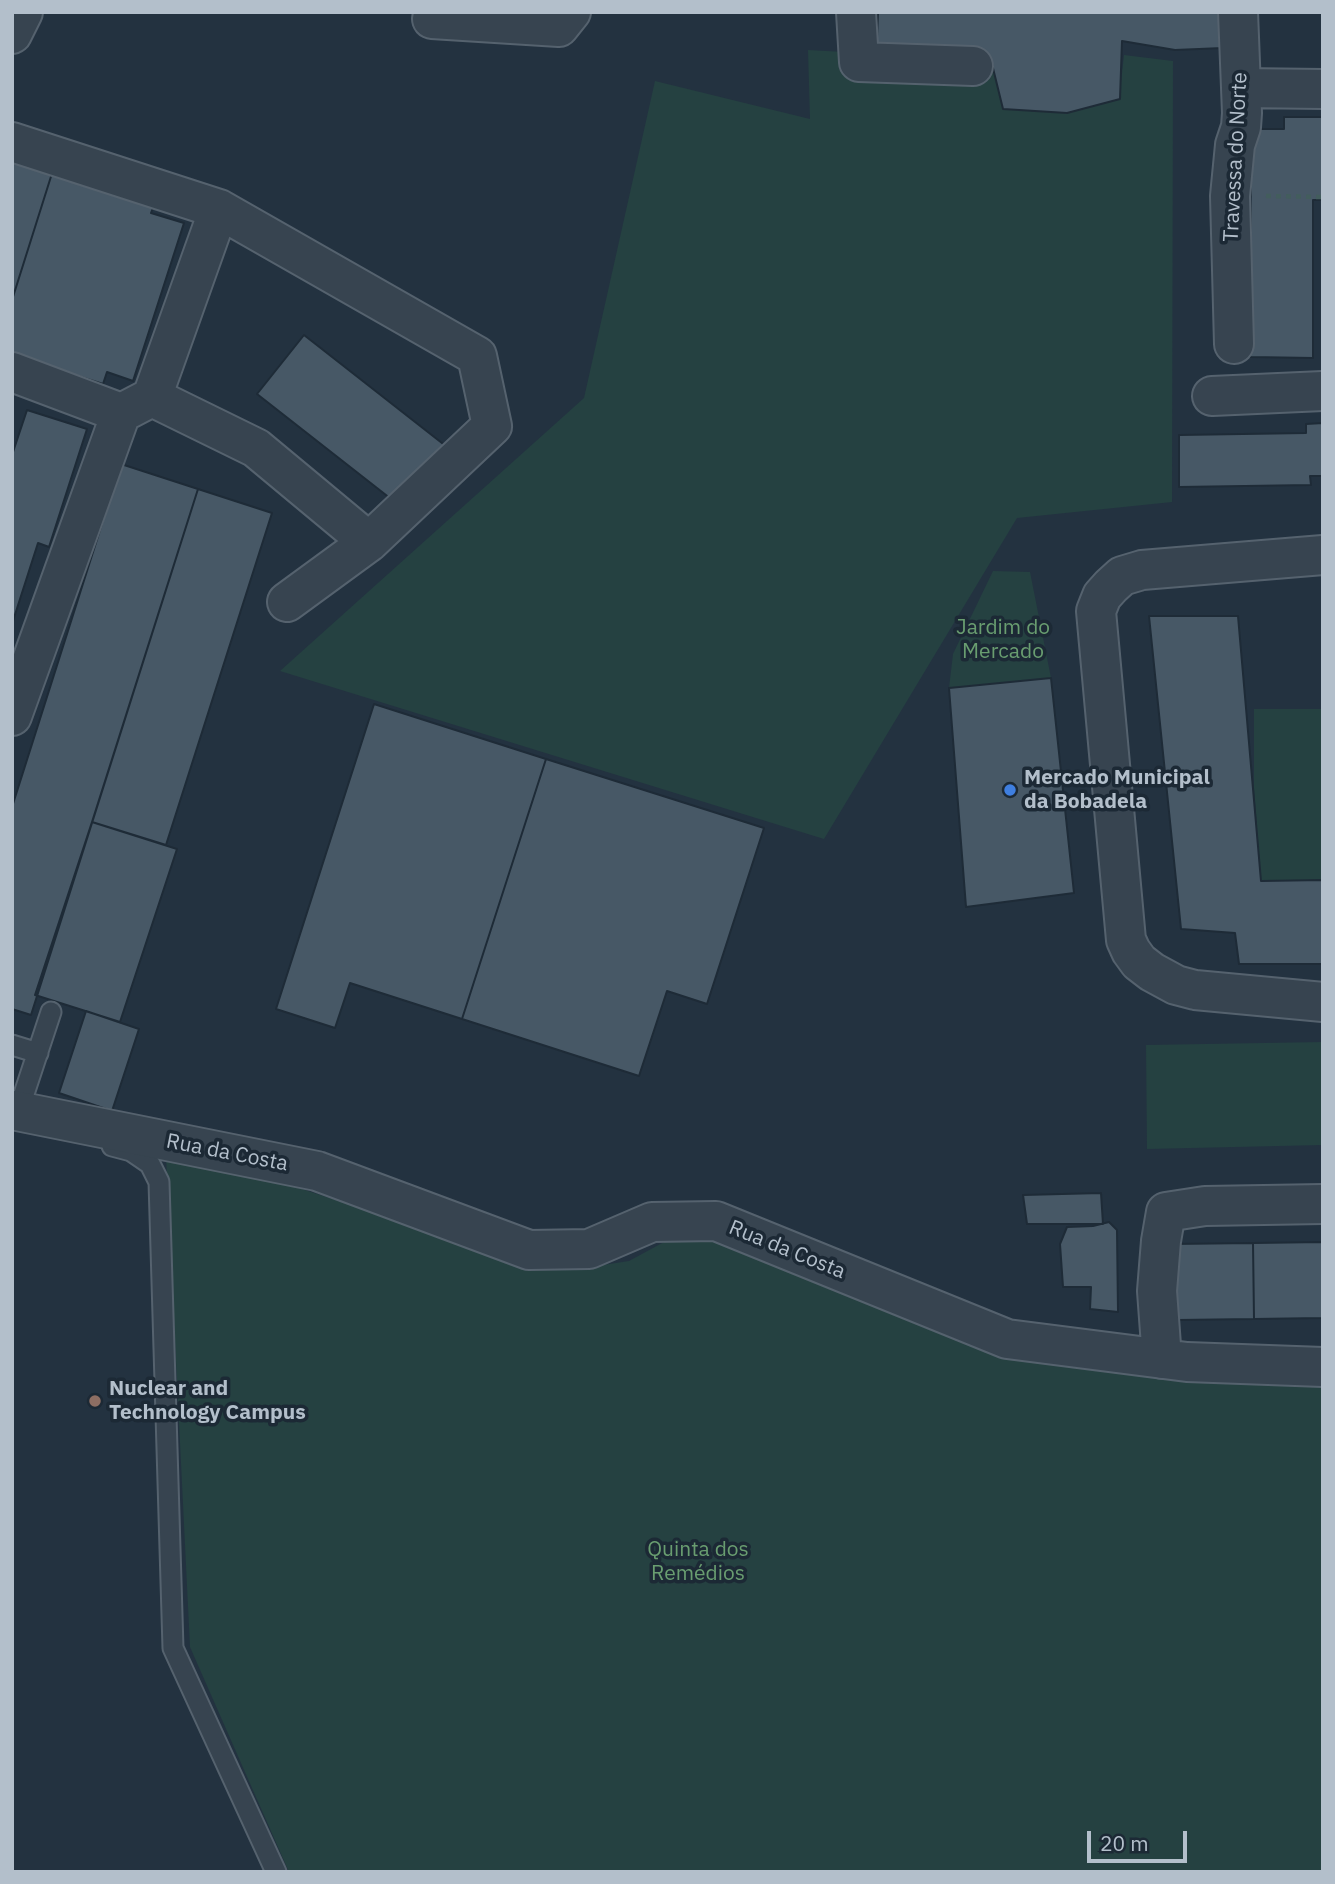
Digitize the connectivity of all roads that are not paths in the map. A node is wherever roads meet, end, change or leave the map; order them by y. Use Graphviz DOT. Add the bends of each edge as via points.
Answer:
graph roads {
  1 [pos="23,12"];
  2 [pos="571,12"];
  3 [pos="856,12"];
  4 [pos="1238,12"];
  5 [pos="432,19"];
  6 [pos="12,34"];
  7 [pos="973,66"];
  8 [pos="1241,88"];
  9 [pos="1323,89"];
  10 [pos="12,142"];
  11 [pos="219,209"];
  12 [pos="1234,344"];
  13 [pos="12,372"];
  14 [pos="1323,391"];
  15 [pos="1212,396"];
  16 [pos="136,405"];
  17 [pos="369,542"];
  18 [pos="1323,555"];
  19 [pos="287,602"];
  20 [pos="12,716"];
  21 [pos="1323,1002"];
  22 [pos="51,1012"];
  23 [pos="12,1045"];
  24 [pos="38,1054"];
  25 [pos="14,1114"];
  26 [pos="1323,1204"];
  27 [pos="1162,1359"];
  28 [pos="1323,1367"];
  29 [pos="276,1872"];
  1 -- 6 [label="street"];
  2 -- 5 [label="street" via="559,27"];
  3 -- 7 [label="street" via="859,62"];
  4 -- 8 [label="street, Travessa do Norte"];
  8 -- 9 [label="street"];
  8 -- 12 [label="street, Travessa do Norte" via="1241,127 1230,196"];
  10 -- 11 [label="street"];
  11 -- 16 [label="street"];
  11 -- 17 [label="street" via="477,356 492,426"];
  13 -- 16 [label="street"];
  14 -- 15 [label="street"];
  16 -- 17 [label="street" via="256,448"];
  16 -- 20 [label="street"];
  17 -- 19 [label="street"];
  18 -- 21 [label="street" via="1142,570 1122,576 1102,596 1096,611 1126,940 1131,951 1152,972 1195,990"];
  22 -- 24 [label="lane"];
  23 -- 24 [label="lane"];
  24 -- 25 [label="lane"];
  25 -- 27 [label="street, Rua da Costa" via="317,1171 529,1250 589,1249 652,1222 716,1221 1007,1339"];
  25 -- 29 [label="lane" via="131,1151 150,1164 159,1182 173,1648"];
  26 -- 27 [label="street" via="1205,1206 1167,1212 1157,1291"];
  27 -- 28 [label="street, Rua da Costa"];
}
